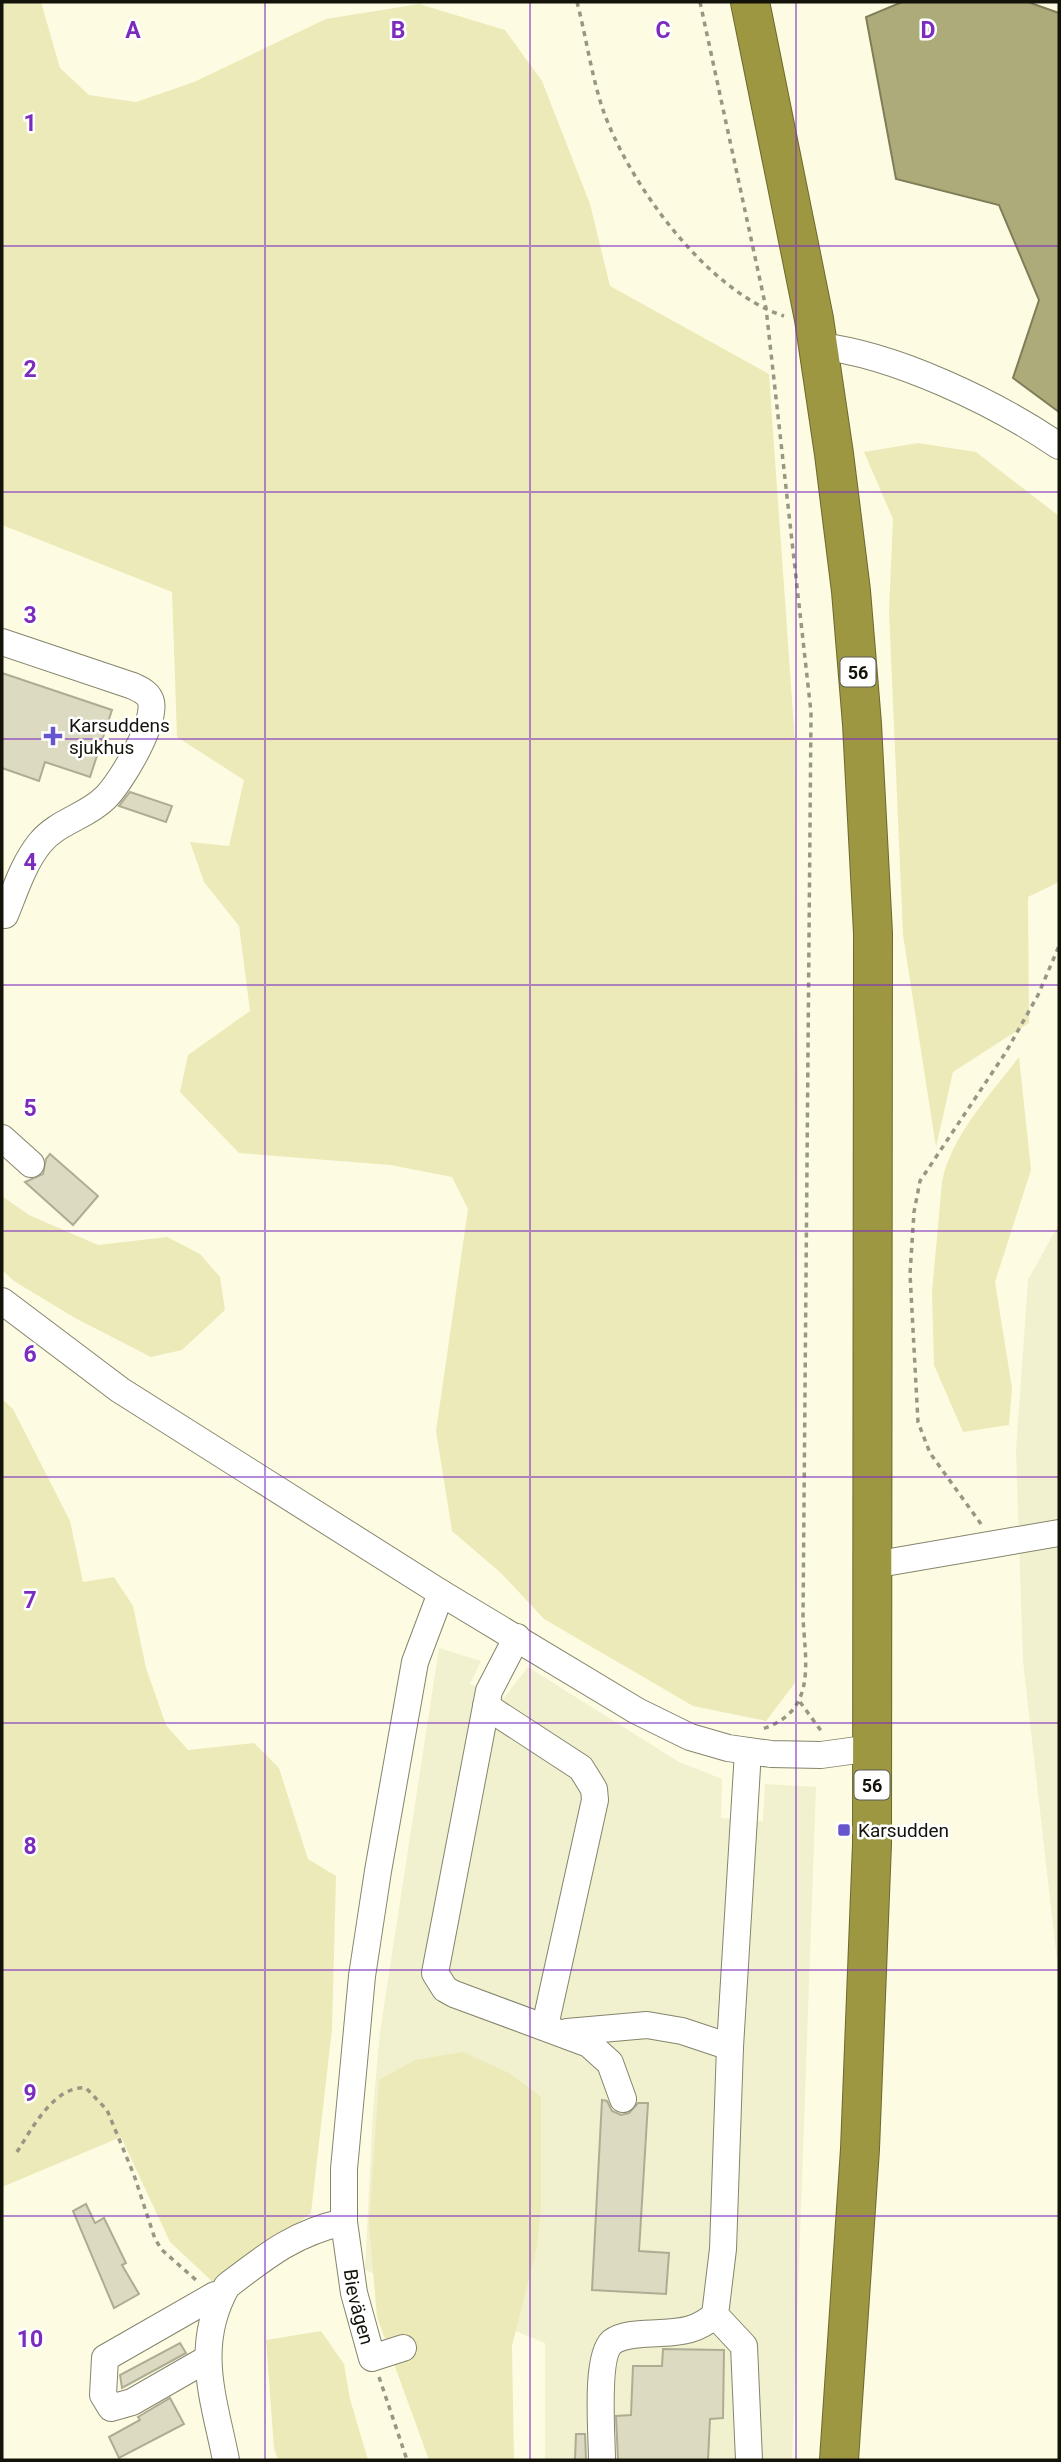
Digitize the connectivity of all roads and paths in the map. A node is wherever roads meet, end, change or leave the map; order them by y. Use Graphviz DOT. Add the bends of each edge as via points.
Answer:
graph roads {
  1 [pos="577,2"];
  2 [pos="700,2"];
  3 [pos="750,2"];
  4 [pos="766,308"];
  5 [pos="816,332"];
  6 [pos="1059,446"];
  7 [pos="2,642"];
  8 [pos="3,917"];
  9 [pos="1059,946"];
  10 [pos="2,1138"];
  11 [pos="31,1164"];
  12 [pos="2,1301"];
  13 [pos="1059,1533"];
  14 [pos="998,1545"];
  15 [pos="873,1565"];
  16 [pos="442,1593"];
  17 [pos="517,1637"];
  18 [pos="800,1702"];
  19 [pos="486,1706"];
  20 [pos="753,1740"];
  21 [pos="872,1748"];
  22 [pos="821,1755"];
  23 [pos="554,2029"];
  24 [pos="730,2048"];
  25 [pos="623,2099"];
  26 [pos="17,2152"];
  27 [pos="344,2222"];
  28 [pos="221,2296"];
  29 [pos="715,2315"];
  30 [pos="402,2348"];
  31 [pos="372,2358"];
  32 [pos="206,2359"];
  33 [pos="226,2460"];
  34 [pos="407,2460"];
  35 [pos="602,2460"];
  36 [pos="749,2460"];
  37 [pos="839,2460"];
  1 -- 4 [label="path" via="601,106 627,166 711,273"];
  2 -- 4 [label="path"];
  3 -- 5 [label="highway, 56"];
  4 -- 5 [label="path"];
  4 -- 18 [label="path" via="811,712 806,1684"];
  5 -- 6 [label="street" via="995,408"];
  5 -- 15 [label="highway, 56" via="851,591 869,831 875,1110"];
  7 -- 8 [label="street" via="133,686 144,692 152,708 134,755 107,797 55,828 40,843"];
  9 -- 14 [label="path" via="1006,1052 920,1181 914,1212 909,1273 920,1429 930,1453"];
  10 -- 11 [label="street"];
  12 -- 16 [label="street" via="120,1390"];
  13 -- 14 [label="street"];
  14 -- 15 [label="street"];
  15 -- 21 [label="highway, 56"];
  16 -- 17 [label="street"];
  16 -- 27 [label="street, Bievägen" via="415,1662 378,1871 362,1976 344,2169"];
  17 -- 19 [label="street"];
  17 -- 20 [label="street" via="637,1711 690,1737"];
  18 -- 20 [label="path"];
  18 -- 22 [label="path" via="822,1728"];
  19 -- 23 [label="street" via="581,1768 594,1789"];
  19 -- 23 [label="street" via="435,1973 454,1994"];
  20 -- 22 [label="street"];
  20 -- 24 [label="street"];
  21 -- 22 [label="street"];
  21 -- 37 [label="highway, 56" via="867,2007"];
  23 -- 24 [label="street" via="647,2025 682,2031"];
  23 -- 25 [label="street" via="603,2054"];
  24 -- 29 [label="street" via="723,2249"];
  26 -- 28 [label="path" via="63,2092 72,2086 86,2088 107,2110 155,2239 188,2275"];
  27 -- 28 [label="street" via="292,2238 227,2286"];
  27 -- 31 [label="street, Bievägen" via="354,2293"];
  28 -- 32 [label="street"];
  28 -- 32 [label="street" via="215,2295 105,2358 103,2395 111,2408 132,2402"];
  29 -- 35 [label="street" via="686,2332 636,2334 613,2341 603,2366"];
  29 -- 36 [label="street" via="744,2346"];
  30 -- 31 [label="street, Bievägen"];
  31 -- 34 [label="path"];
  32 -- 33 [label="street"];
}
